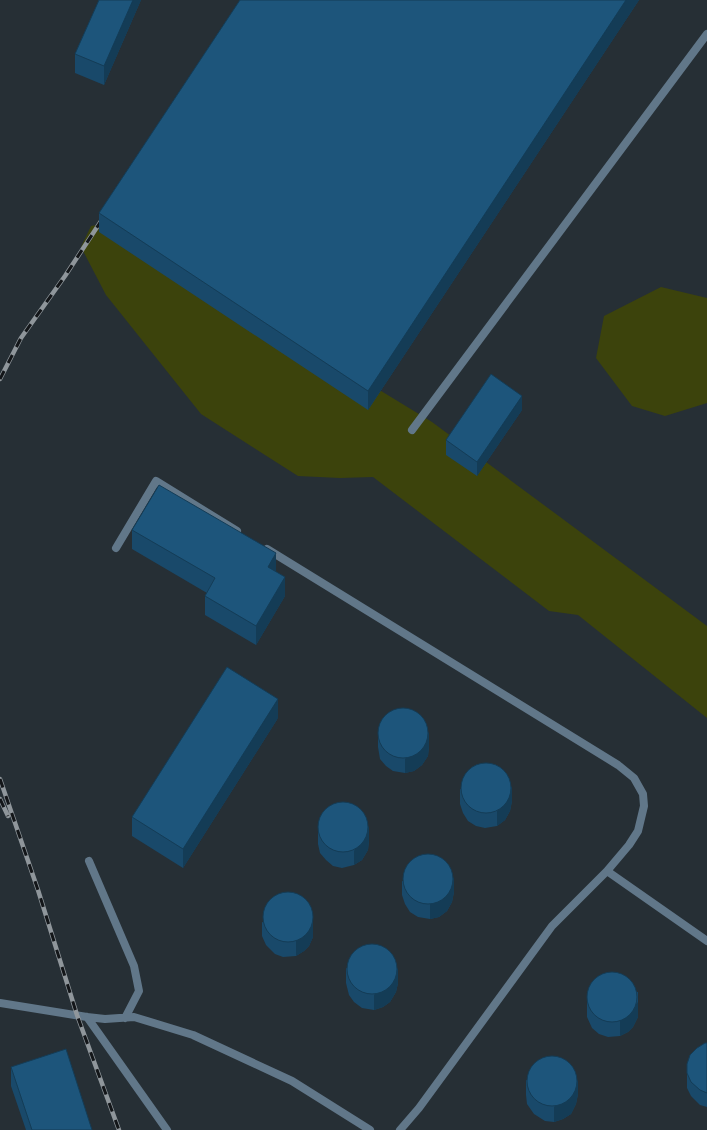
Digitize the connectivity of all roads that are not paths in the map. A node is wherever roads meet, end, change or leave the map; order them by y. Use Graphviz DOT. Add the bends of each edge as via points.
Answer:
graph roads {
  1 [pos="707,34"];
  2 [pos="412,430"];
  3 [pos="245,536"];
  4 [pos="258,544"];
  5 [pos="116,548"];
  6 [pos="89,861"];
  7 [pos="607,871"];
  8 [pos="707,941"];
  9 [pos="0,1003"];
  10 [pos="87,1017"];
  11 [pos="125,1018"];
  12 [pos="167,1130"];
  13 [pos="370,1130"];
  14 [pos="400,1130"];
  1 -- 2 [label="lane"];
  3 -- 5 [label="lane" via="156,481"];
  4 -- 7 [label="lane" via="611,761 634,778 643,794 644,806 638,831"];
  6 -- 11 [label="lane" via="134,966 139,991"];
  7 -- 8 [label="lane"];
  7 -- 14 [label="lane" via="552,926 419,1108"];
  9 -- 10 [label="lane"];
  10 -- 11 [label="lane"];
  10 -- 12 [label="lane"];
  11 -- 13 [label="lane" via="134,1017 193,1034 292,1081"];
}
